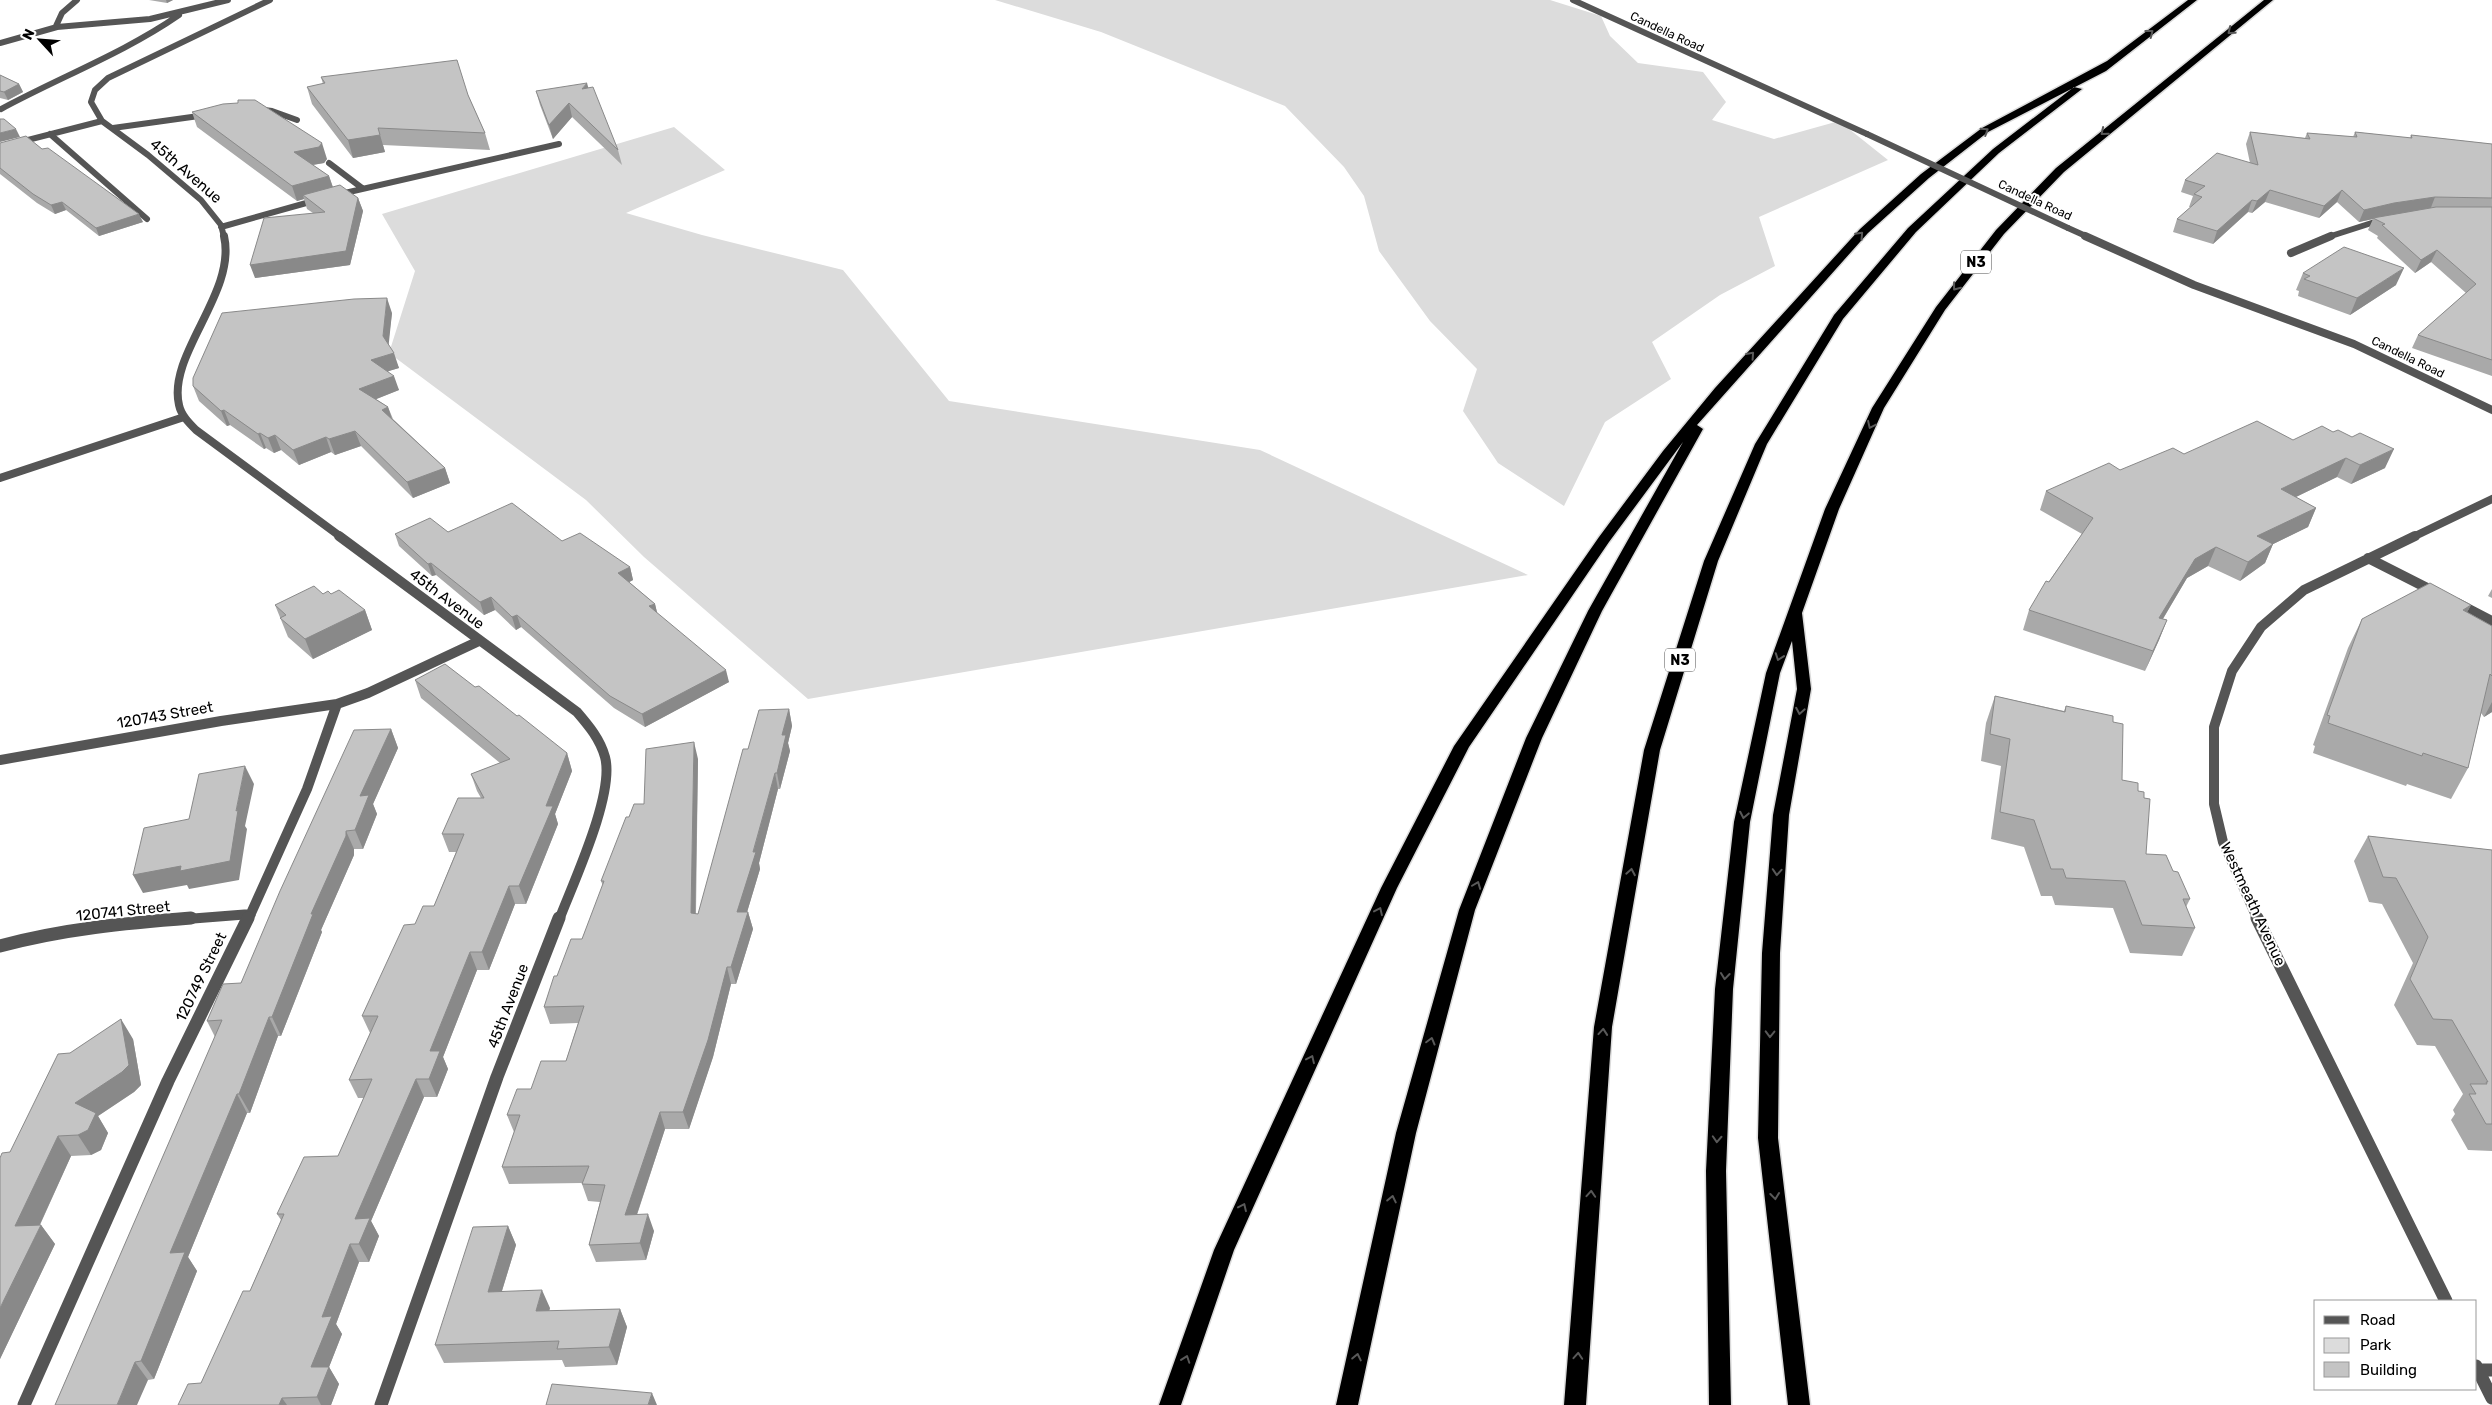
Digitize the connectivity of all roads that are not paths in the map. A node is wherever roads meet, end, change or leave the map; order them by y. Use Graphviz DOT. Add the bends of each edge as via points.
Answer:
graph roads {
  1 [pos="77,0"];
  2 [pos="228,0"];
  3 [pos="270,0"];
  4 [pos="1573,0"];
  5 [pos="2193,0"];
  6 [pos="2269,0"];
  7 [pos="180,14"];
  8 [pos="56,26"];
  9 [pos="0,35"];
  10 [pos="18,35"];
  11 [pos="0,43"];
  12 [pos="2111,63"];
  13 [pos="1,109"];
  14 [pos="247,109"];
  15 [pos="218,113"];
  16 [pos="102,120"];
  17 [pos="297,120"];
  18 [pos="113,128"];
  19 [pos="50,134"];
  20 [pos="559,144"];
  21 [pos="0,147"];
  22 [pos="329,163"];
  23 [pos="362,188"];
  24 [pos="331,196"];
  25 [pos="322,198"];
  26 [pos="2396,217"];
  27 [pos="147,219"];
  28 [pos="222,227"];
  29 [pos="2291,252"];
  30 [pos="1718,391"];
  31 [pos="2492,410"];
  32 [pos="184,417"];
  33 [pos="0,478"];
  34 [pos="2492,499"];
  35 [pos="2368,558"];
  36 [pos="1796,611"];
  37 [pos="2492,621"];
  38 [pos="479,641"];
  39 [pos="337,704"];
  40 [pos="0,760"];
  41 [pos="251,914"];
  42 [pos="0,946"];
  43 [pos="2446,1300"];
  44 [pos="2482,1369"];
  45 [pos="2492,1398"];
  46 [pos="24,1405"];
  47 [pos="381,1405"];
  48 [pos="1170,1405"];
  49 [pos="1347,1405"];
  50 [pos="1575,1405"];
  51 [pos="1720,1405"];
  52 [pos="1799,1405"];
  1 -- 8 [label="street" via="62,13"];
  2 -- 7 [label="street"];
  3 -- 16 [label="street, 45th Avenue" via="108,78 95,90 91,102"];
  4 -- 31 [label="street, Candella Road, bridge" via="2194,286 2354,344"];
  12 -- 5 [label="highway, N3, one-way"];
  6 -- 36 [label="highway, N3, one-way" via="2060,170 2000,232 1940,309 1878,408 1832,509"];
  7 -- 8 [label="street"];
  7 -- 13 [label="street" via="153,33"];
  8 -- 10 [label="street"];
  9 -- 10 [label="street"];
  10 -- 11 [label="street"];
  30 -- 12 [label="highway, one-way" via="1864,231 1925,176 1985,130"];
  50 -- 12 [label="highway, N3, one-way" via="1603,1027 1652,750 1711,561 1761,444 1838,317 1912,230 1989,158"];
  14 -- 17 [label="street" via="272,110"];
  15 -- 18 [label="street"];
  16 -- 18 [label="street, 45th Avenue"];
  16 -- 19 [label="street"];
  18 -- 28 [label="street, 45th Avenue" via="204,202"];
  19 -- 21 [label="street"];
  19 -- 27 [label="street"];
  20 -- 23 [label="street"];
  22 -- 23 [label="street"];
  23 -- 24 [label="street"];
  25 -- 28 [label="street"];
  26 -- 29 [label="street" via="2339,232"];
  28 -- 32 [label="street, 45th Avenue" via="225,253 222,271 178,382 178,403"];
  48 -- 30 [label="highway, one-way" via="1224,1250 1389,888 1462,746 1604,540"];
  49 -- 30 [label="highway, one-way" via="1406,1133 1467,910 1534,738 1595,611"];
  32 -- 33 [label="street"];
  32 -- 38 [label="street, 45th Avenue" via="196,430"];
  34 -- 35 [label="street, Westmeath Avenue"];
  35 -- 37 [label="street"];
  35 -- 43 [label="street, Westmeath Avenue" via="2304,590 2262,626 2232,671 2214,727 2214,804 2223,842 2242,887"];
  36 -- 51 [label="highway, N3, one-way" via="1773,673 1742,822 1724,990 1716,1171"];
  36 -- 52 [label="highway, one-way" via="1804,689 1781,814 1771,953 1768,1138"];
  38 -- 39 [label="street" via="368,694"];
  38 -- 47 [label="street, 45th Avenue" via="588,724 597,736 606,759 606,787 589,842 497,1077"];
  39 -- 40 [label="street, 120743 Street"];
  39 -- 41 [label="street, 120749 Street" via="322,754"];
  41 -- 42 [label="street, 120741 Street" via="98,928 22,939"];
  41 -- 46 [label="street, 120749 Street" via="190,1036"];
  44 -- 45 [label="street"];
}
